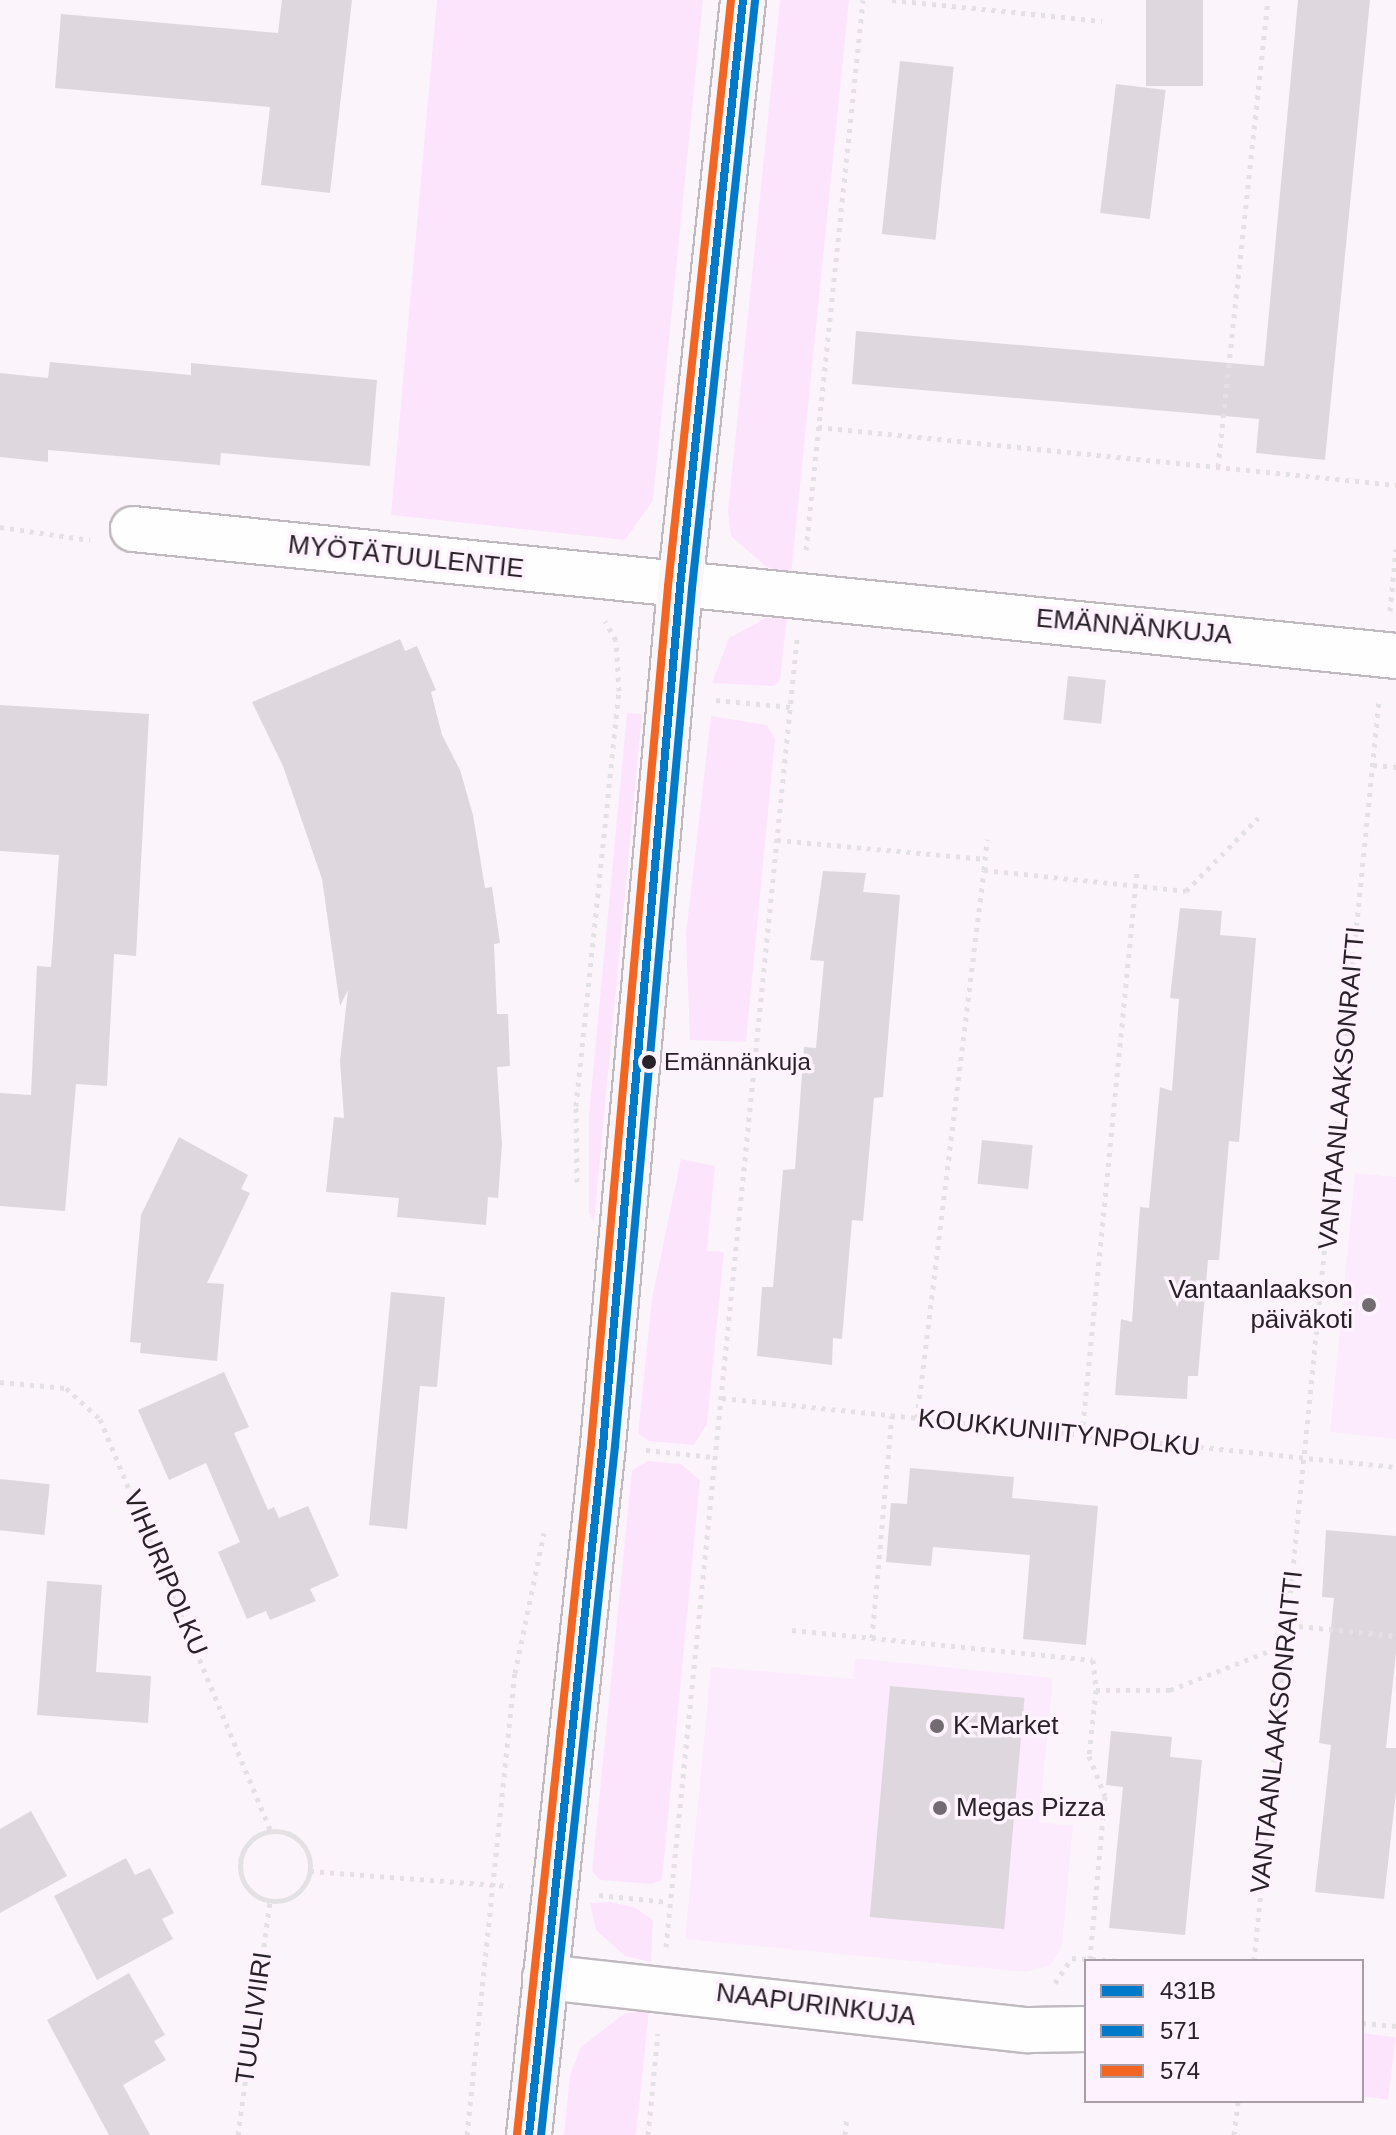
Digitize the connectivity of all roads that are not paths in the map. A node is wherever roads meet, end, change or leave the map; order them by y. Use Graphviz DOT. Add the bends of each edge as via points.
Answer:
graph roads {
  1 [pos="743,0"];
  2 [pos="118,535"];
  3 [pos="680,587"];
  4 [pos="1391,655"];
  5 [pos="545,1977"];
  6 [pos="1084,2029"];
  7 [pos="529,2135"];
  1 -- 3 [label="main road"];
  2 -- 3 [label="street, MYÖTÄTUULENTIE"];
  3 -- 4 [label="street, EMÄNNÄNKUJA"];
  3 -- 5 [label="main road" via="640,1076"];
  5 -- 6 [label="street, NAAPURINKUJA" via="1028,2030"];
  5 -- 7 [label="main road"];
}
